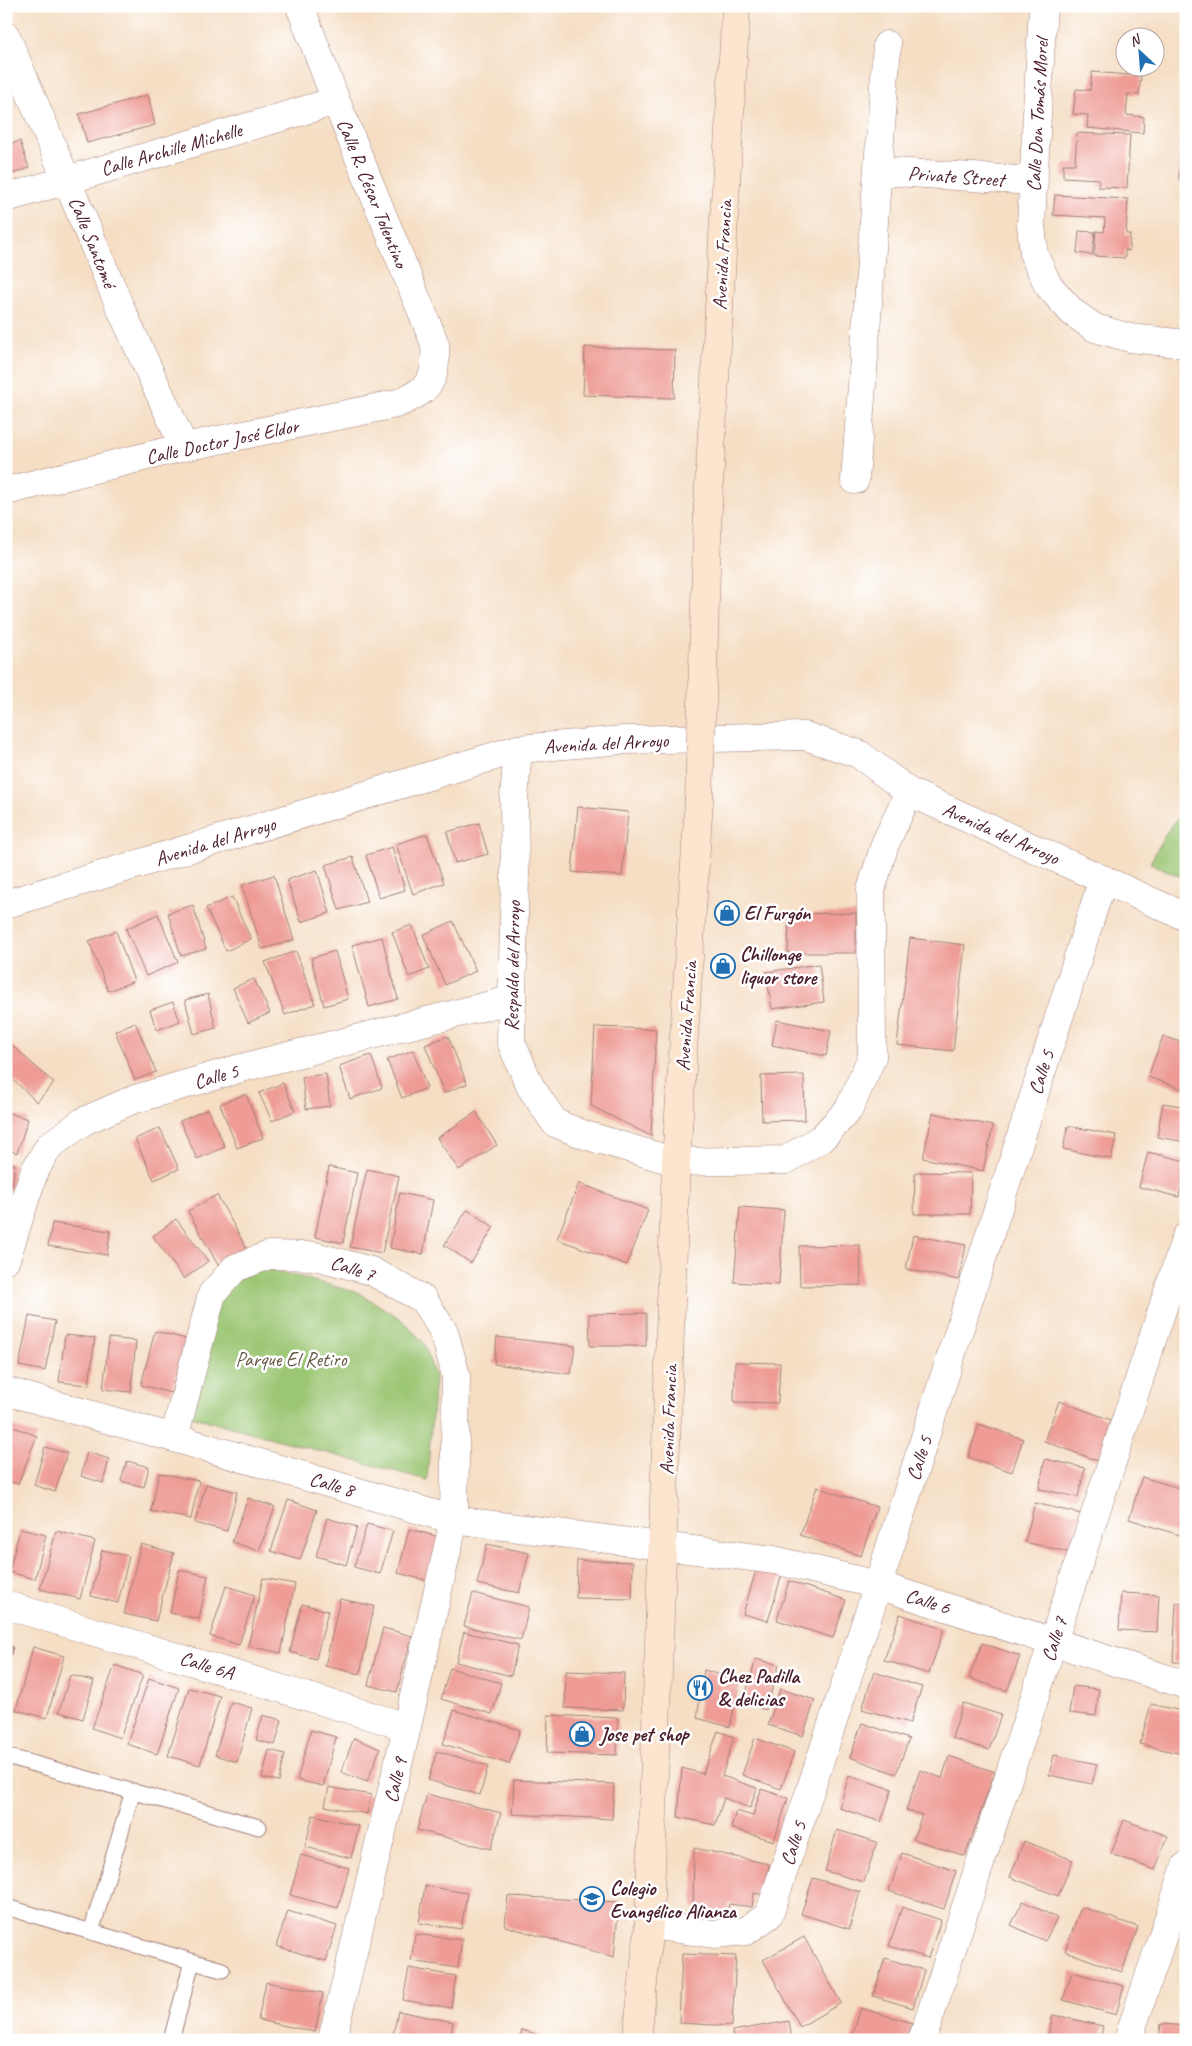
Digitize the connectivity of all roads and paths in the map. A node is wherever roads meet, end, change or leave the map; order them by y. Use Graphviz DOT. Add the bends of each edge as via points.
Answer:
graph roads {
  1 [pos="300,6"];
  2 [pos="736,6"];
  3 [pos="1043,6"];
  4 [pos="6,36"];
  5 [pos="887,45"];
  6 [pos="336,101"];
  7 [pos="879,170"];
  8 [pos="67,180"];
  9 [pos="1034,181"];
  10 [pos="6,198"];
  11 [pos="1186,344"];
  12 [pos="431,381"];
  13 [pos="184,447"];
  14 [pos="855,480"];
  15 [pos="6,491"];
  16 [pos="518,749"];
  17 [pos="909,792"];
  18 [pos="1103,879"];
  19 [pos="6,904"];
  20 [pos="1186,918"];
  21 [pos="510,1000"];
  22 [pos="676,1162"];
  23 [pos="1186,1237"];
  24 [pos="6,1259"];
  25 [pos="6,1391"];
  26 [pos="174,1438"];
  27 [pos="454,1520"];
  28 [pos="664,1546"];
  29 [pos="878,1585"];
  30 [pos="6,1605"];
  31 [pos="1054,1642"];
  32 [pos="1186,1686"];
  33 [pos="407,1726"];
  34 [pos="6,1756"];
  35 [pos="133,1791"];
  36 [pos="259,1826"];
  37 [pos="1184,1879"];
  38 [pos="6,1908"];
  39 [pos="649,1925"];
  40 [pos="91,1932"];
  41 [pos="192,1962"];
  42 [pos="222,1970"];
  43 [pos="171,2040"];
  44 [pos="332,2040"];
  45 [pos="637,2040"];
  46 [pos="922,2040"];
  47 [pos="1128,2040"];
  1 -- 6 [label="street, Calle R. César Tolentino"];
  2 -- 22 [label="main road, Avenida Francia, bridge" via="708,504 700,800"];
  3 -- 9 [label="street, Calle Don Tomás Morel"];
  4 -- 8 [label="street, Calle Santomé"];
  5 -- 7 [label="street"];
  6 -- 8 [label="street, Calle Archille Michelle"];
  6 -- 12 [label="street, Calle R. César Tolentino" via="435,344 436,365"];
  7 -- 9 [label="street, Private Street"];
  7 -- 14 [label="street"];
  8 -- 10 [label="street, Calle Archille Michelle"];
  8 -- 13 [label="street, Calle Santomé"];
  9 -- 11 [label="street, Calle Don Tomás Morel" via="1031,224 1034,255 1048,285 1072,312 1095,328 1130,338"];
  12 -- 13 [label="street, Calle Doctor José Eldor" via="416,396 396,404"];
  13 -- 15 [label="street, Calle Doctor José Eldor"];
  16 -- 17 [label="street, Avenida del Arroyo" via="623,740 805,736 859,754"];
  16 -- 19 [label="street, Avenida del Arroyo"];
  16 -- 21 [label="street, Respaldo del Arroyo"];
  17 -- 18 [label="street, Avenida del Arroyo"];
  17 -- 22 [label="street, Respaldo del Arroyo" via="885,844 871,890 872,1057 849,1109 822,1138 786,1160"];
  18 -- 20 [label="street, Avenida del Arroyo"];
  18 -- 29 [label="street, Calle 5"];
  21 -- 22 [label="street, Respaldo del Arroyo" via="510,1042 530,1086 555,1123"];
  21 -- 24 [label="street, Calle 5" via="241,1068 132,1100 84,1121 49,1146 34,1172"];
  22 -- 28 [label="main road, Avenida Francia"];
  23 -- 31 [label="street, Calle 7"];
  25 -- 26 [label="street, Calle 8"];
  26 -- 27 [label="street, Calle 8"];
  26 -- 27 [label="street, Calle 7" via="212,1294 235,1268 269,1255 316,1256 371,1271 423,1299 444,1332 456,1375"];
  27 -- 28 [label="street, Calle 8"];
  27 -- 33 [label="street, Calle 9"];
  28 -- 29 [label="street, Calle 6" via="774,1560"];
  28 -- 39 [label="main road, Avenida Francia"];
  29 -- 31 [label="street, Calle 6"];
  29 -- 39 [label="street, Calle 5" via="769,1915 746,1931 714,1934"];
  30 -- 33 [label="street, Calle 6A"];
  31 -- 32 [label="street, Calle 6"];
  31 -- 46 [label="street, Calle 7"];
  33 -- 44 [label="street, Calle 9"];
  34 -- 35 [label="lane"];
  35 -- 36 [label="lane"];
  35 -- 40 [label="lane"];
  37 -- 47 [label="street"];
  38 -- 40 [label="lane"];
  39 -- 45 [label="main road, Avenida Francia"];
  40 -- 41 [label="lane"];
  41 -- 42 [label="lane"];
  41 -- 43 [label="lane"];
}
